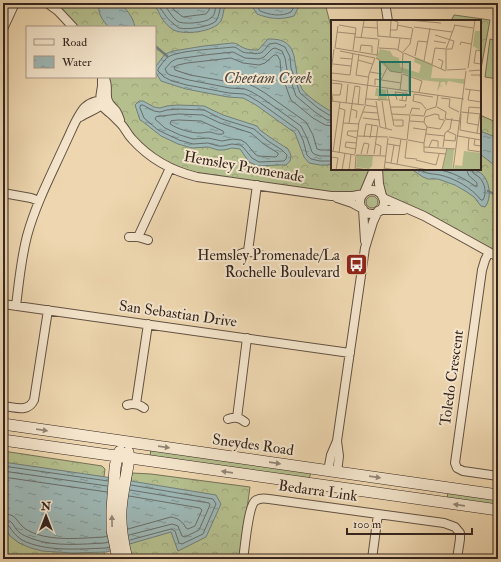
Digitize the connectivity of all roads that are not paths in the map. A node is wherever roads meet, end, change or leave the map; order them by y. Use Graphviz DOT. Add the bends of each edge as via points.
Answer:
graph roads {
  1 [pos="15,3"];
  2 [pos="48,3"];
  3 [pos="385,3"];
  4 [pos="388,20"];
  5 [pos="72,26"];
  6 [pos="3,29"];
  7 [pos="104,78"];
  8 [pos="103,102"];
  9 [pos="170,168"];
  10 [pos="374,170"];
  11 [pos="378,170"];
  12 [pos="257,185"];
  13 [pos="3,193"];
  14 [pos="364,193"];
  15 [pos="331,196"];
  16 [pos="382,197"];
  17 [pos="39,201"];
  18 [pos="362,208"];
  19 [pos="379,210"];
  20 [pos="409,210"];
  21 [pos="129,237"];
  22 [pos="138,238"];
  23 [pos="148,240"];
  24 [pos="365,248"];
  25 [pos="489,252"];
  26 [pos="261,255"];
  27 [pos="498,257"];
  28 [pos="3,304"];
  29 [pos="16,306"];
  30 [pos="48,310"];
  31 [pos="148,324"];
  32 [pos="247,338"];
  33 [pos="350,353"];
  34 [pos="136,404"];
  35 [pos="127,405"];
  36 [pos="3,406"];
  37 [pos="144,408"];
  38 [pos="244,422"];
  39 [pos="3,424"];
  40 [pos="3,440"];
  41 [pos="126,442"];
  42 [pos="117,456"];
  43 [pos="129,458"];
  44 [pos="332,471"];
  45 [pos="121,474"];
  46 [pos="498,476"];
  47 [pos="331,486"];
  48 [pos="498,495"];
  49 [pos="498,510"];
  50 [pos="378,514"];
  51 [pos="121,556"];
  52 [pos="243,559"];
  53 [pos="372,559"];
  54 [pos="457,559"];
  1 -- 6 [label="street"];
  2 -- 5 [label="street"];
  3 -- 4 [label="street"];
  7 -- 8 [label="street, Hemsley Promenade" via="107,83 107,98"];
  8 -- 9 [label="street, Hemsley Promenade" via="117,112 130,137 143,150"];
  8 -- 17 [label="street" via="91,102 84,108"];
  9 -- 12 [label="street, Hemsley Promenade" via="197,177"];
  9 -- 22 [label="street"];
  10 -- 14 [label="street"];
  11 -- 16 [label="street"];
  12 -- 15 [label="street, Hemsley Promenade"];
  12 -- 26 [label="street" via="244,253 255,252"];
  13 -- 17 [label="street"];
  14 -- 15 [label="street, Hemsley Promenade"];
  14 -- 16 [label="street" via="374,190"];
  14 -- 18 [label="street" via="360,201"];
  15 -- 18 [label="street, Hemsley Promenade"];
  16 -- 19 [label="street" via="383,202"];
  16 -- 20 [label="street"];
  17 -- 29 [label="street" via="26,242"];
  18 -- 19 [label="street" via="372,214"];
  18 -- 24 [label="street"];
  19 -- 20 [label="street"];
  19 -- 24 [label="street"];
  20 -- 25 [label="street"];
  21 -- 22 [label="street"];
  22 -- 23 [label="street"];
  24 -- 33 [label="street"];
  25 -- 27 [label="street"];
  25 -- 46 [label="street, Toledo Crescent" via="482,270 455,463 462,471"];
  28 -- 29 [label="street, San Sebastian Drive"];
  29 -- 30 [label="street, San Sebastian Drive"];
  30 -- 31 [label="street, San Sebastian Drive"];
  30 -- 36 [label="street" via="32,404 25,408"];
  31 -- 32 [label="street, San Sebastian Drive"];
  31 -- 34 [label="street"];
  32 -- 33 [label="street, San Sebastian Drive"];
  32 -- 38 [label="street" via="232,419 240,418"];
  33 -- 44 [label="street" via="337,441 331,455"];
  34 -- 35 [label="street"];
  34 -- 37 [label="street"];
  39 -- 41 [label="main road, Sneydes Road, one-way"];
  40 -- 42 [label="main road, Sneydes Road"];
  41 -- 42 [label="main road"];
  41 -- 43 [label="main road"];
  41 -- 44 [label="main road, Sneydes Road, one-way"];
  42 -- 43 [label="main road, Sneydes Road"];
  42 -- 45 [label="main road"];
  43 -- 45 [label="main road"];
  47 -- 43 [label="main road, Sneydes Road, one-way"];
  44 -- 47 [label="main road"];
  44 -- 48 [label="main road, Sneydes Road, one-way"];
  45 -- 51 [label="main road" via="113,488 112,530"];
  49 -- 47 [label="main road, Sneydes Road, one-way"];
  50 -- 52 [label="street, Bedarra Link" via="260,498 250,509"];
  50 -- 53 [label="street"];
  50 -- 54 [label="street, Bedarra Link" via="444,523 455,527 460,533"];
}
